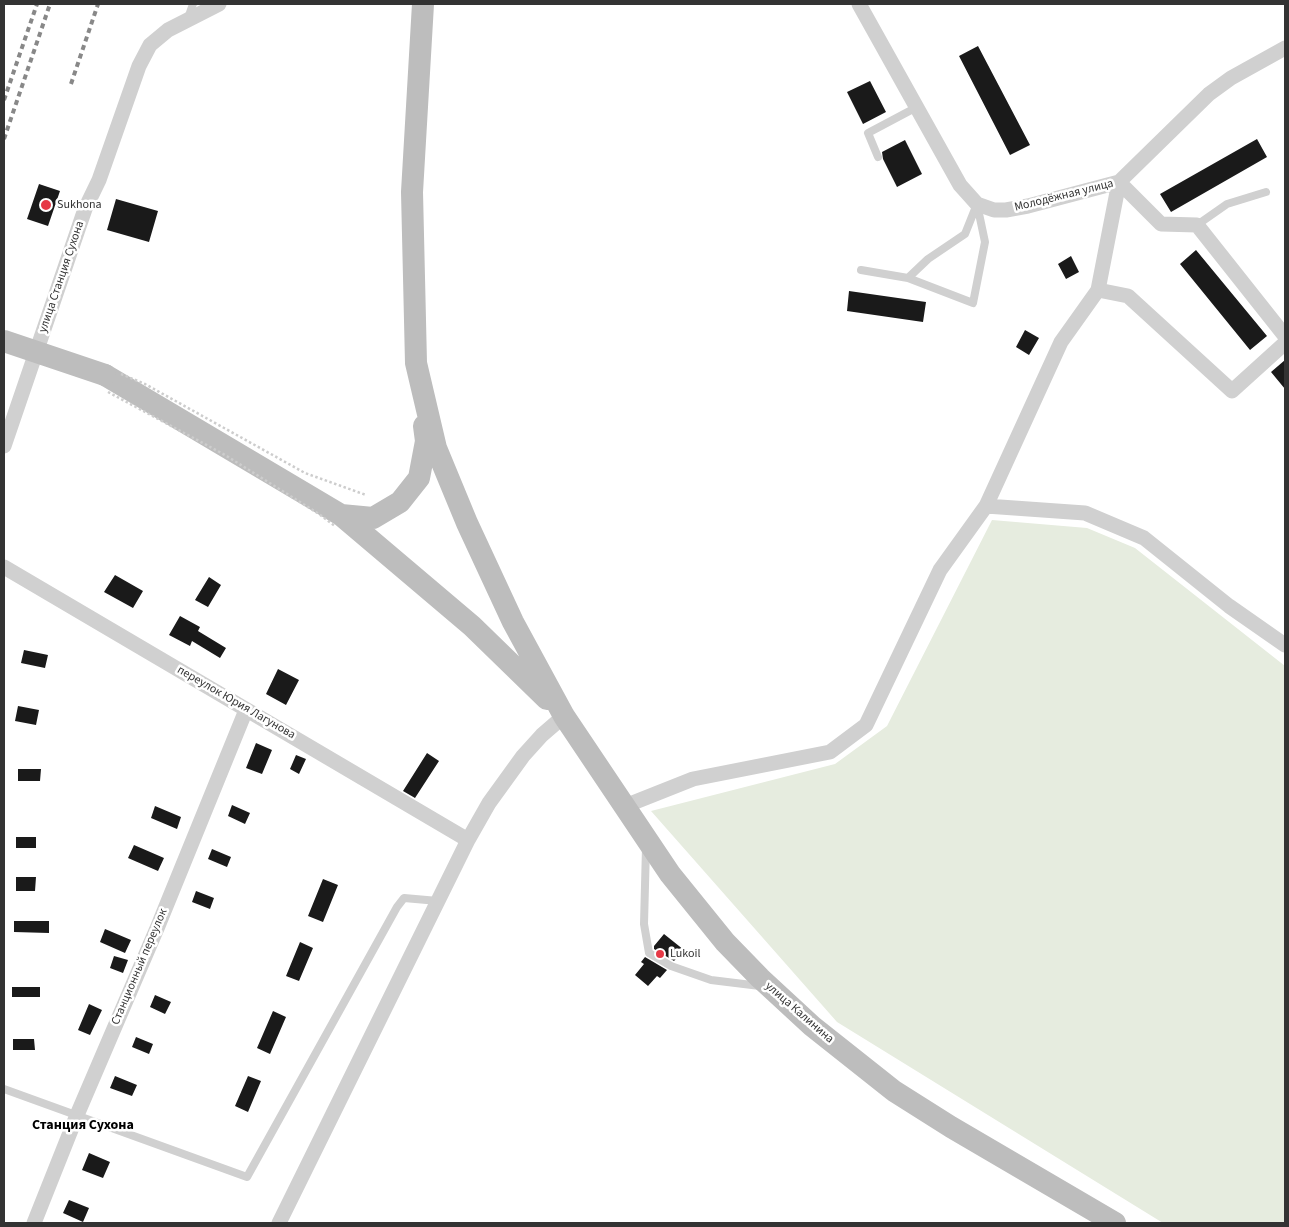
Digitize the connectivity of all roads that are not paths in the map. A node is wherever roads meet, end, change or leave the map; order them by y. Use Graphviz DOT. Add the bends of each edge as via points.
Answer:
graph roads {
  1 [pos="193,4"];
  2 [pos="219,4"];
  3 [pos="423,4"];
  4 [pos="860,4"];
  5 [pos="188,20"];
  6 [pos="1285,48"];
  7 [pos="917,107"];
  8 [pos="878,157"];
  9 [pos="1119,182"];
  10 [pos="1266,192"];
  11 [pos="977,204"];
  12 [pos="1197,225"];
  13 [pos="861,270"];
  14 [pos="908,278"];
  15 [pos="1098,290"];
  16 [pos="1285,336"];
  17 [pos="4,342"];
  18 [pos="1285,343"];
  19 [pos="416,363"];
  20 [pos="4,446"];
  21 [pos="986,506"];
  22 [pos="338,520"];
  23 [pos="4,567"];
  24 [pos="1285,645"];
  25 [pos="246,710"];
  26 [pos="564,716"];
  27 [pos="625,806"];
  28 [pos="646,838"];
  29 [pos="468,840"];
  30 [pos="438,901"];
  31 [pos="770,987"];
  32 [pos="4,1089"];
  33 [pos="77,1115"];
  34 [pos="34,1223"];
  35 [pos="279,1223"];
  36 [pos="1115,1223"];
  1 -- 5 [label="lane"];
  2 -- 5 [label="street, улица Станция Сухона"];
  3 -- 19 [label="main road" via="412,192"];
  4 -- 7 [label="street"];
  5 -- 20 [label="street, улица Станция Сухона" via="168,30 150,45 139,66 99,180 85,210"];
  6 -- 9 [label="street" via="1209,94"];
  7 -- 8 [label="lane" via="868,133"];
  7 -- 11 [label="street" via="960,185"];
  9 -- 11 [label="street, Молодёжная улица" via="1013,208 994,210"];
  9 -- 12 [label="street, Молодёжная улица" via="1161,224"];
  9 -- 15 [label="street"];
  10 -- 12 [label="lane" via="1227,204"];
  11 -- 14 [label="lane" via="966,234 928,259"];
  11 -- 14 [label="lane" via="985,242 973,303"];
  12 -- 16 [label="street"];
  13 -- 14 [label="lane"];
  15 -- 18 [label="street" via="1128,296 1232,391"];
  15 -- 21 [label="street" via="1061,342"];
  17 -- 22 [label="main road, bridge" via="105,375"];
  19 -- 22 [label="main road" via="426,441 419,478 400,502 373,518"];
  19 -- 26 [label="main road" via="436,448 467,523 512,622"];
  21 -- 24 [label="street" via="1085,512 1144,538"];
  21 -- 27 [label="street" via="940,570 866,725 830,752 693,779"];
  22 -- 26 [label="main road" via="472,626"];
  23 -- 25 [label="street, переулок Юрия Лагунова"];
  25 -- 29 [label="street, переулок Юрия Лагунова"];
  25 -- 33 [label="street, Станционный переулок"];
  26 -- 27 [label="main road, улица Калинина"];
  26 -- 29 [label="street" via="517,764"];
  27 -- 28 [label="main road, улица Калинина"];
  28 -- 31 [label="main road, улица Калинина" via="670,874 725,942"];
  28 -- 31 [label="lane" via="644,924 649,952 670,966 711,980"];
  29 -- 30 [label="street"];
  30 -- 33 [label="lane" via="404,898 397,907 247,1177"];
  30 -- 35 [label="street"];
  31 -- 36 [label="main road, улица Калинина" via="812,1026 894,1091 951,1128"];
  32 -- 33 [label="lane"];
  33 -- 34 [label="street, Станционный переулок"];
}
